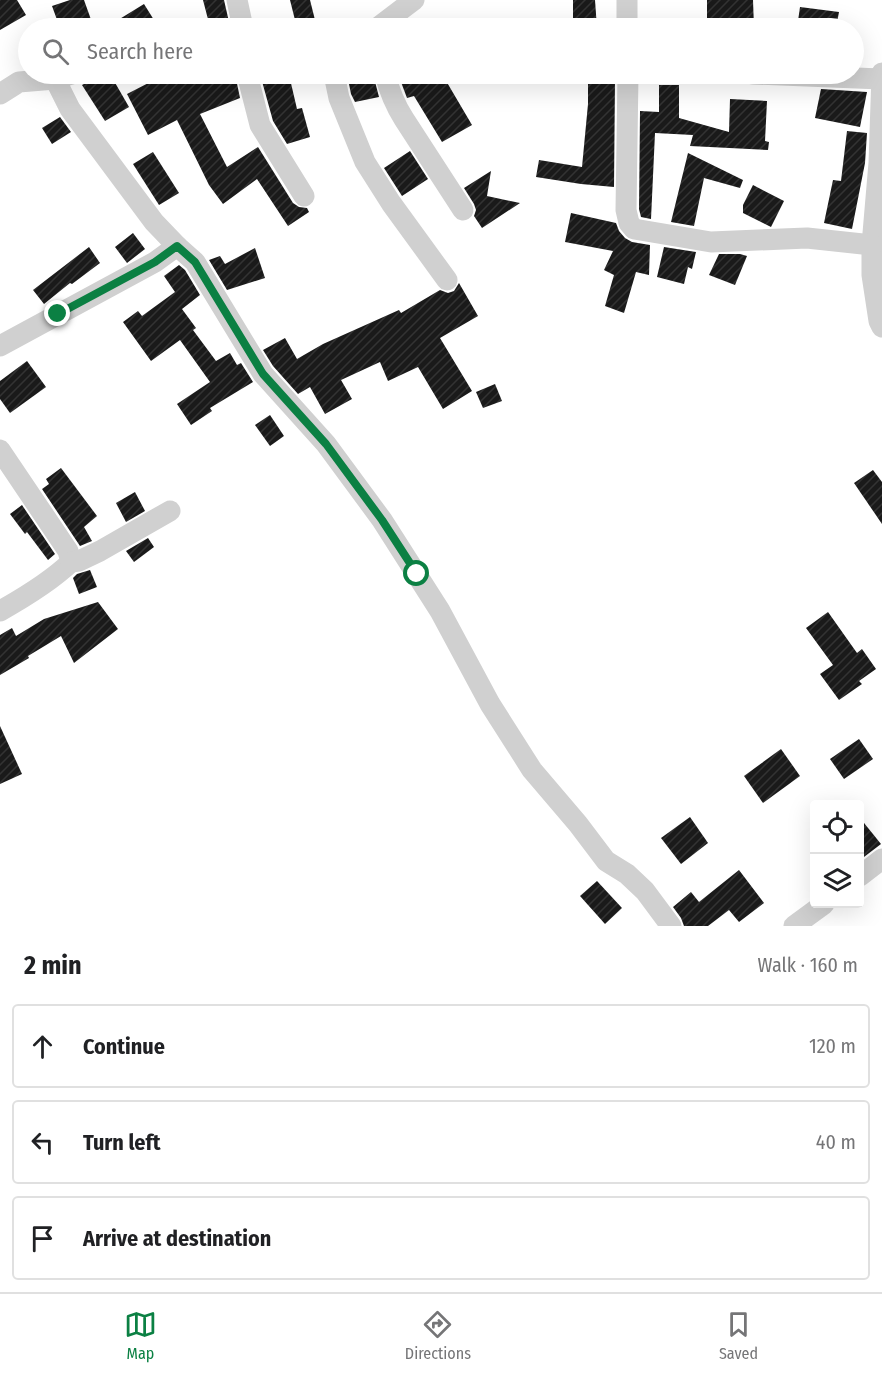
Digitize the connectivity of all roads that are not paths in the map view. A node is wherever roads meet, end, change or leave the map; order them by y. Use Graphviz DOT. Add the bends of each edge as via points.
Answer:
graph roads {
  1 [pos="237,0"];
  2 [pos="414,0"];
  3 [pos="627,0"];
  4 [pos="241,18"];
  5 [pos="390,18"];
  6 [pos="627,18"];
  7 [pos="864,76"];
  8 [pos="881,76"];
  9 [pos="18,83"];
  10 [pos="65,84"];
  11 [pos="250,84"];
  12 [pos="336,84"];
  13 [pos="388,84"];
  14 [pos="628,84"];
  15 [pos="0,94"];
  16 [pos="304,196"];
  17 [pos="464,210"];
  18 [pos="872,245"];
  19 [pos="177,246"];
  20 [pos="447,280"];
  21 [pos="882,327"];
  22 [pos="0,346"];
  23 [pos="0,450"];
  24 [pos="170,511"];
  25 [pos="71,562"];
  26 [pos="0,611"];
  27 [pos="882,859"];
  28 [pos="864,873"];
  29 [pos="817,908"];
  30 [pos="671,926"];
  31 [pos="794,926"];
  1 -- 4 [label="street"];
  2 -- 5 [label="street"];
  3 -- 6 [label="street"];
  7 -- 8 [label="street"];
  8 -- 18 [label="street"];
  9 -- 15 [label="street"];
  10 -- 19 [label="street" via="70,109 154,222"];
  11 -- 16 [label="street" via="260,125"];
  12 -- 20 [label="street" via="365,162"];
  13 -- 17 [label="street" via="400,113"];
  14 -- 18 [label="street" via="626,210 634,229 711,242 807,238"];
  18 -- 21 [label="street" via="872,275"];
  19 -- 22 [label="street" via="155,262"];
  19 -- 30 [label="street" via="195,262 263,374 326,444 382,520 532,770 606,861 645,891"];
  23 -- 25 [label="street" via="68,551"];
  24 -- 25 [label="street" via="99,551"];
  25 -- 26 [label="street"];
  27 -- 28 [label="street"];
  29 -- 31 [label="street"];
}
